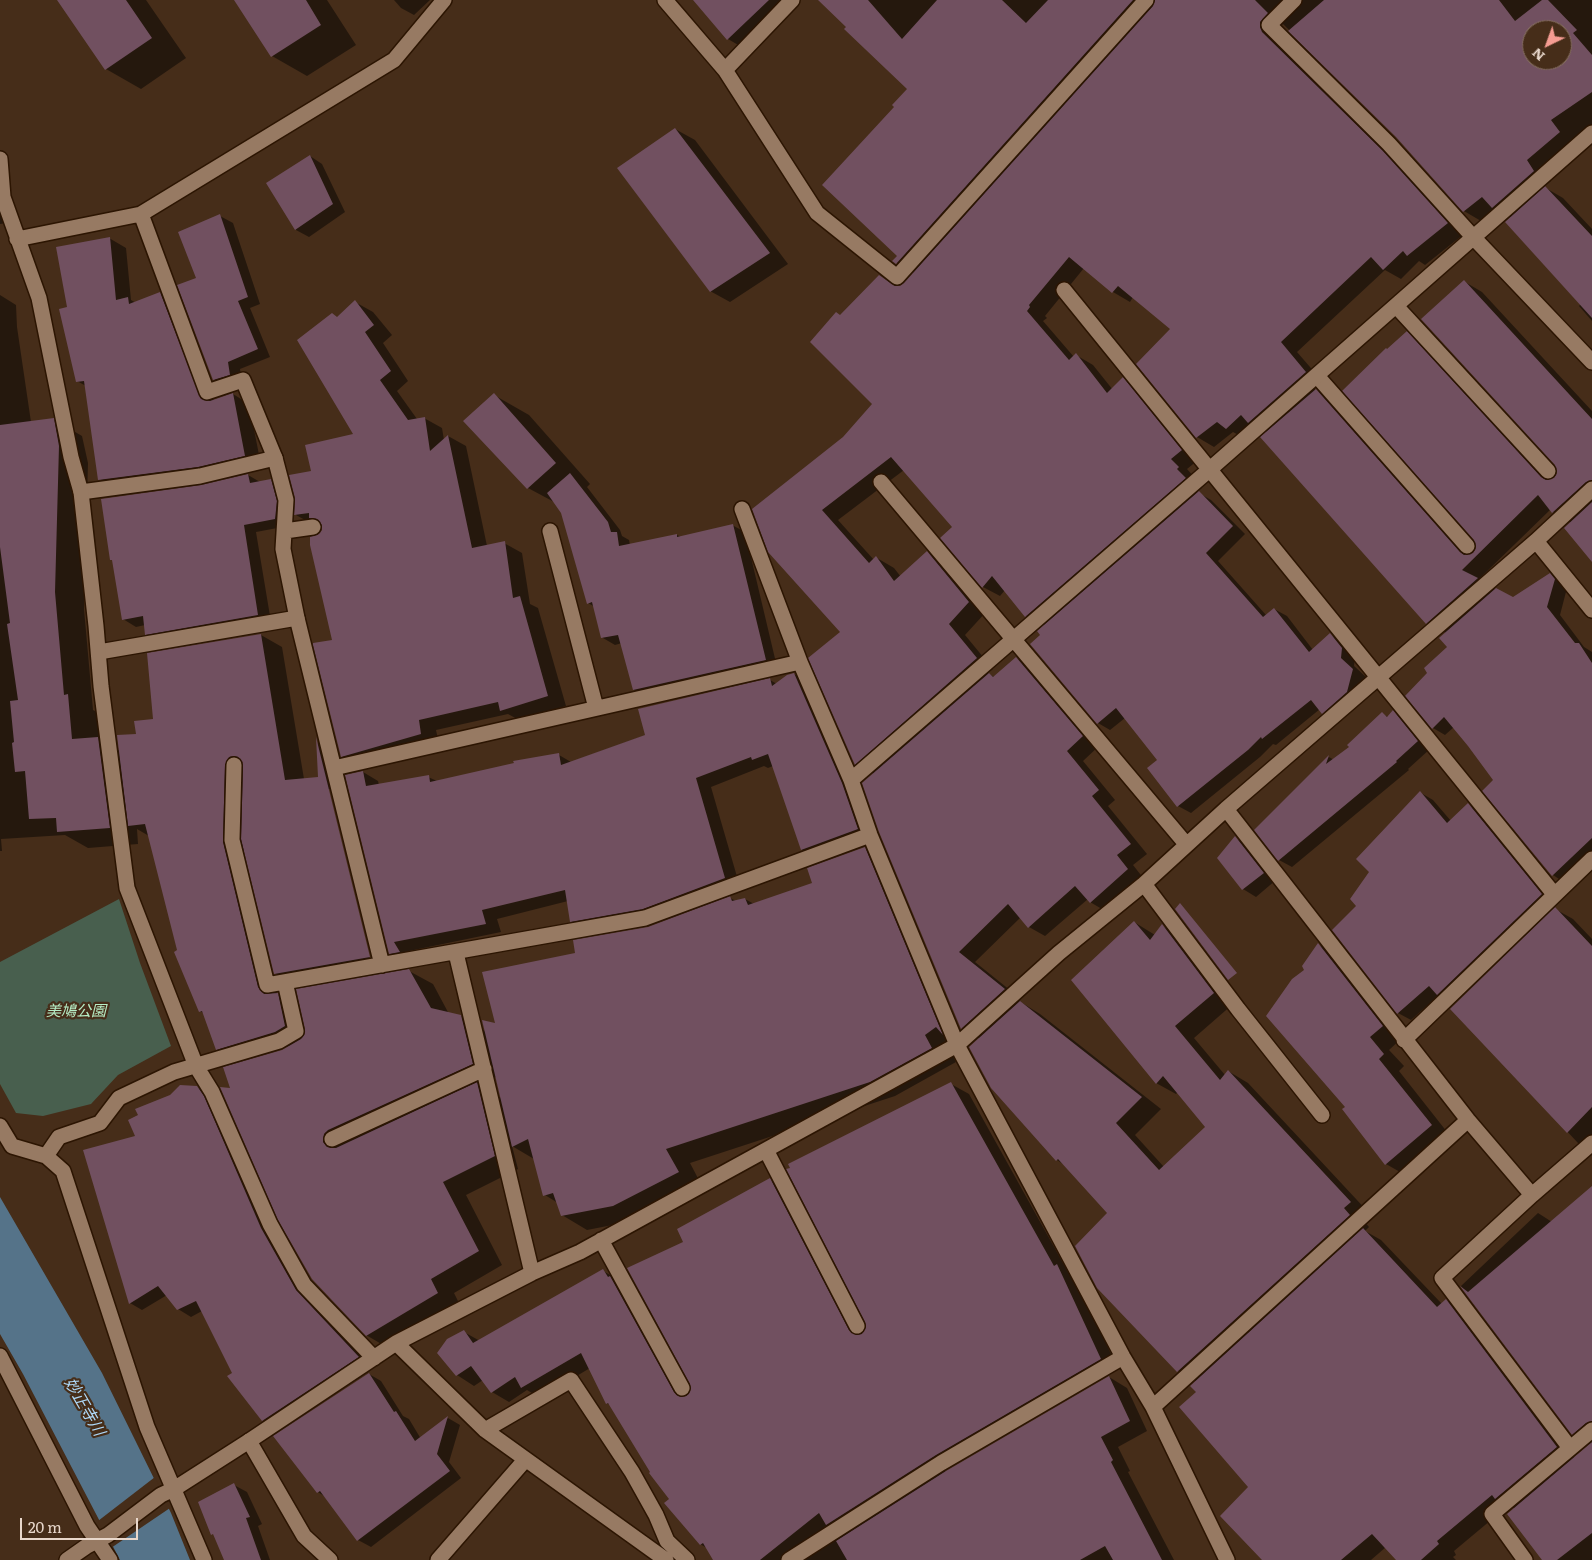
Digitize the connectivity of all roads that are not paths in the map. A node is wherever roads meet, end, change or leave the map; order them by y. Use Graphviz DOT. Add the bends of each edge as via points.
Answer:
graph roads {
  1 [pos="444,0"];
  2 [pos="664,0"];
  3 [pos="792,0"];
  4 [pos="1146,0"];
  5 [pos="1294,0"];
  6 [pos="725,70"];
  7 [pos="1592,133"];
  8 [pos="0,159"];
  9 [pos="142,214"];
  10 [pos="1474,238"];
  11 [pos="17,239"];
  12 [pos="1064,290"];
  13 [pos="1396,306"];
  14 [pos="1592,362"];
  15 [pos="1317,376"];
  16 [pos="275,458"];
  17 [pos="1209,470"];
  18 [pos="1548,471"];
  19 [pos="880,482"];
  20 [pos="1592,489"];
  21 [pos="81,492"];
  22 [pos="742,509"];
  23 [pos="313,527"];
  24 [pos="285,531"];
  25 [pos="550,531"];
  26 [pos="1536,540"];
  27 [pos="1467,546"];
  28 [pos="1592,610"];
  29 [pos="297,618"];
  30 [pos="1015,640"];
  31 [pos="98,652"];
  32 [pos="800,662"];
  33 [pos="1377,677"];
  34 [pos="596,708"];
  35 [pos="234,765"];
  36 [pos="334,768"];
  37 [pos="851,780"];
  38 [pos="1226,809"];
  39 [pos="870,835"];
  40 [pos="1186,844"];
  41 [pos="1592,858"];
  42 [pos="1144,884"];
  43 [pos="1554,894"];
  44 [pos="456,953"];
  45 [pos="382,965"];
  46 [pos="285,982"];
  47 [pos="1404,1040"];
  48 [pos="957,1045"];
  49 [pos="196,1066"];
  50 [pos="484,1070"];
  51 [pos="1322,1115"];
  52 [pos="1468,1120"];
  53 [pos="0,1126"];
  54 [pos="332,1139"];
  55 [pos="1592,1143"];
  56 [pos="766,1150"];
  57 [pos="46,1156"];
  58 [pos="1532,1195"];
  59 [pos="601,1240"];
  60 [pos="532,1273"];
  61 [pos="857,1326"];
  62 [pos="396,1343"];
  63 [pos="0,1356"];
  64 [pos="1123,1357"];
  65 [pos="374,1358"];
  66 [pos="682,1388"];
  67 [pos="1153,1407"];
  68 [pos="485,1430"];
  69 [pos="1592,1430"];
  70 [pos="249,1441"];
  71 [pos="1570,1448"];
  72 [pos="525,1460"];
  73 [pos="168,1492"];
  74 [pos="103,1538"];
  75 [pos="67,1560"];
  76 [pos="110,1560"];
  77 [pos="204,1560"];
  78 [pos="330,1560"];
  79 [pos="438,1560"];
  80 [pos="666,1560"];
  81 [pos="687,1560"];
  82 [pos="789,1560"];
  83 [pos="1227,1560"];
  84 [pos="1525,1560"];
  1 -- 9 [label="street" via="394,60"];
  2 -- 6 [label="street"];
  3 -- 6 [label="street"];
  4 -- 6 [label="street" via="897,277 817,213"];
  5 -- 10 [label="street" via="1269,25 1389,144"];
  7 -- 10 [label="street"];
  8 -- 11 [label="street" via="3,196"];
  9 -- 11 [label="street"];
  9 -- 16 [label="street" via="206,392 243,380"];
  10 -- 13 [label="street"];
  10 -- 14 [label="street"];
  11 -- 21 [label="street" via="39,298"];
  12 -- 17 [label="street"];
  13 -- 15 [label="street"];
  13 -- 18 [label="street"];
  15 -- 17 [label="street"];
  15 -- 27 [label="street"];
  16 -- 21 [label="street" via="200,476"];
  16 -- 24 [label="street" via="286,500"];
  17 -- 30 [label="street"];
  17 -- 33 [label="street"];
  19 -- 30 [label="street"];
  20 -- 26 [label="street"];
  21 -- 31 [label="street"];
  22 -- 32 [label="street"];
  23 -- 24 [label="street"];
  24 -- 29 [label="street" via="283,549"];
  25 -- 34 [label="street"];
  26 -- 28 [label="street"];
  26 -- 33 [label="street"];
  29 -- 31 [label="street"];
  29 -- 36 [label="street"];
  30 -- 37 [label="street"];
  30 -- 40 [label="street"];
  31 -- 49 [label="street" via="127,888"];
  32 -- 34 [label="street"];
  32 -- 37 [label="street"];
  33 -- 38 [label="street"];
  33 -- 43 [label="street"];
  34 -- 36 [label="street"];
  35 -- 46 [label="street" via="232,840 268,984"];
  36 -- 45 [label="street"];
  37 -- 39 [label="street"];
  38 -- 40 [label="street"];
  38 -- 47 [label="street"];
  39 -- 44 [label="street" via="645,918"];
  39 -- 48 [label="street"];
  40 -- 42 [label="street"];
  41 -- 43 [label="street"];
  42 -- 48 [label="street" via="1059,953"];
  42 -- 51 [label="street"];
  43 -- 47 [label="street"];
  44 -- 45 [label="street"];
  44 -- 50 [label="street"];
  45 -- 46 [label="street"];
  46 -- 49 [label="street" via="296,1031 279,1040"];
  47 -- 52 [label="street"];
  48 -- 56 [label="street"];
  48 -- 64 [label="street"];
  49 -- 57 [label="street" via="174,1072 119,1098 100,1123 59,1137"];
  49 -- 65 [label="street" via="212,1092 270,1224 304,1285"];
  50 -- 54 [label="street"];
  50 -- 60 [label="street"];
  52 -- 58 [label="street"];
  52 -- 67 [label="street"];
  53 -- 57 [label="street" via="12,1146"];
  55 -- 58 [label="street"];
  56 -- 59 [label="street"];
  56 -- 61 [label="street"];
  57 -- 73 [label="street" via="63,1171"];
  58 -- 71 [label="street" via="1442,1278"];
  59 -- 60 [label="street"];
  59 -- 66 [label="street"];
  60 -- 62 [label="street"];
  62 -- 65 [label="street"];
  62 -- 68 [label="street"];
  63 -- 74 [label="street" via="87,1526"];
  64 -- 67 [label="street"];
  64 -- 82 [label="street" via="941,1463"];
  65 -- 70 [label="street"];
  67 -- 83 [label="street"];
  68 -- 72 [label="street"];
  68 -- 81 [label="street" via="571,1380 632,1472 667,1541"];
  69 -- 71 [label="street"];
  70 -- 73 [label="street"];
  70 -- 78 [label="street" via="304,1536"];
  71 -- 84 [label="street" via="1492,1514"];
  72 -- 79 [label="street"];
  72 -- 80 [label="street"];
  73 -- 74 [label="street"];
  73 -- 77 [label="street"];
  74 -- 75 [label="street"];
  74 -- 76 [label="street"];
}
